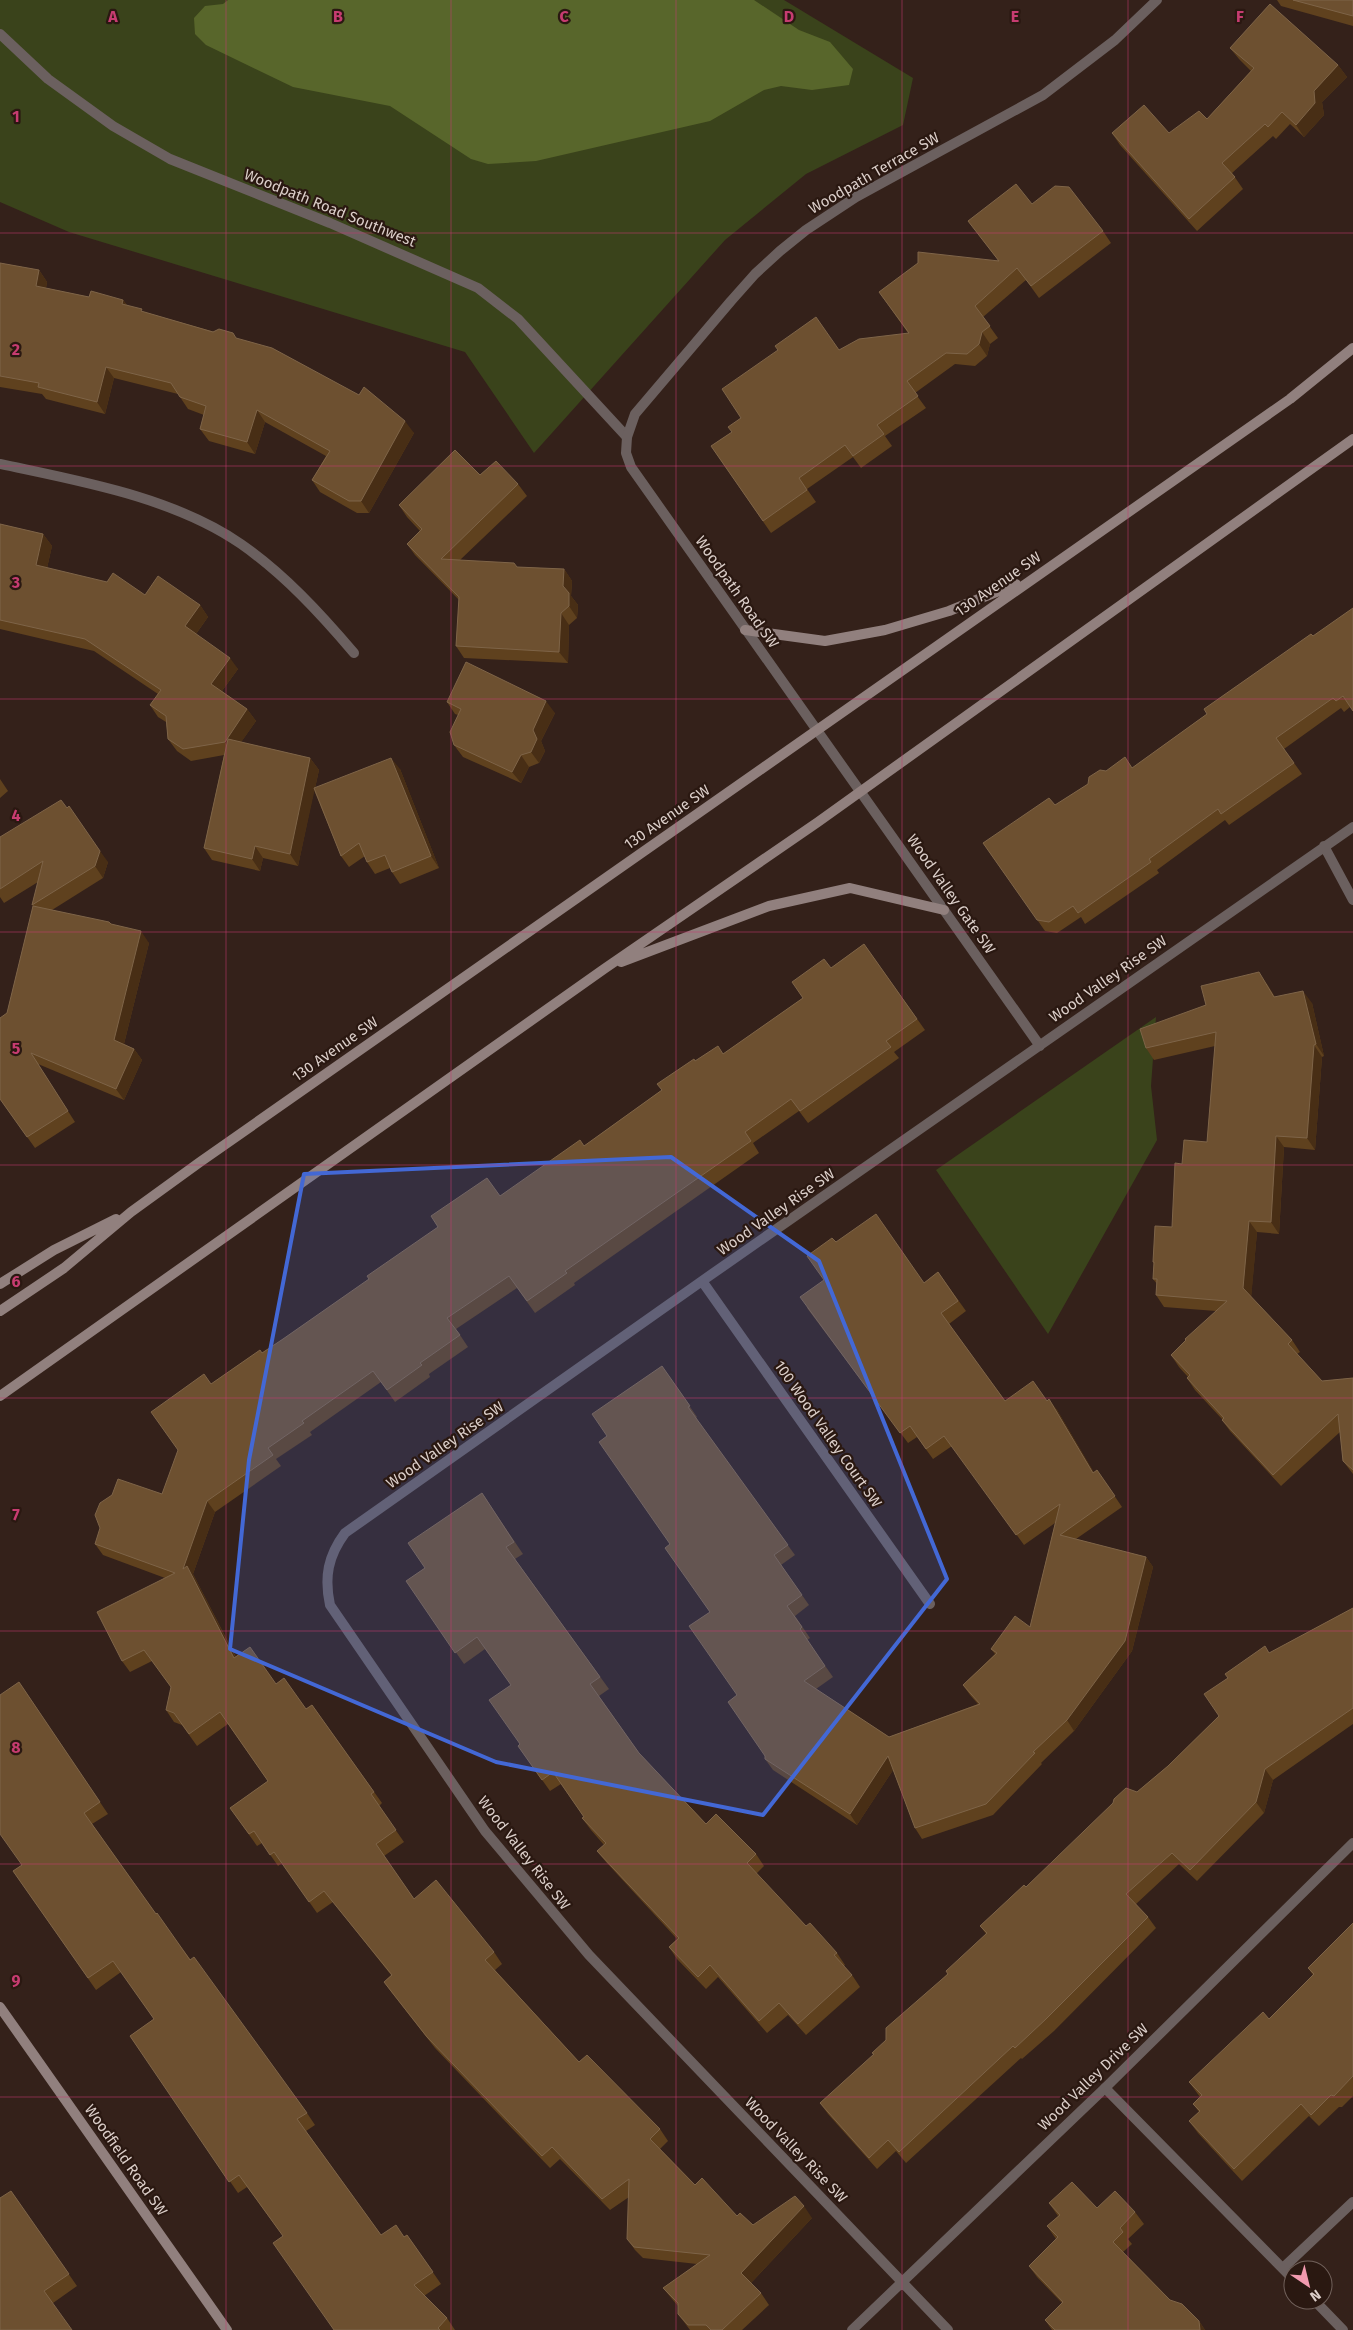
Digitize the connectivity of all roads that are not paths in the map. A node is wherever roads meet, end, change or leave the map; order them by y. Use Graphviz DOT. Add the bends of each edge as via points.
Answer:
graph roads {
  1 [pos="1158,0"];
  2 [pos="0,34"];
  3 [pos="1353,348"];
  4 [pos="627,437"];
  5 [pos="1353,440"];
  6 [pos="0,464"];
  7 [pos="1033,577"];
  8 [pos="745,630"];
  9 [pos="354,653"];
  10 [pos="818,730"];
  11 [pos="837,759"];
  12 [pos="860,792"];
  13 [pos="1353,828"];
  14 [pos="1324,846"];
  15 [pos="1353,900"];
  16 [pos="944,910"];
  17 [pos="604,969"];
  18 [pos="1040,1046"];
  19 [pos="131,1212"];
  20 [pos="702,1281"];
  21 [pos="0,1284"];
  22 [pos="0,1311"];
  23 [pos="0,1396"];
  24 [pos="930,1604"];
  25 [pos="1353,1843"];
  26 [pos="0,2007"];
  27 [pos="1105,2088"];
  28 [pos="1353,2202"];
  29 [pos="1291,2260"];
  30 [pos="1283,2268"];
  31 [pos="902,2282"];
  32 [pos="1324,2310"];
  33 [pos="227,2330"];
  34 [pos="852,2330"];
  35 [pos="948,2330"];
  36 [pos="1343,2330"];
  1 -- 4 [label="street, Woodpath Terrace SW" via="1115,40 1043,95 864,192 800,236 755,274 654,389 636,414"];
  2 -- 4 [label="street, Woodpath Road Southwest" via="48,79 113,126 170,159 330,223 478,288 518,319"];
  3 -- 7 [label="street, 130 Avenue SW" via="1290,399"];
  4 -- 8 [label="street, Woodpath Road SW" via="626,453 631,468"];
  5 -- 12 [label="street"];
  6 -- 9 [label="street" via="119,492 189,516 241,544 312,604"];
  7 -- 8 [label="street" via="950,611 885,630 825,641"];
  7 -- 10 [label="street, 130 Avenue SW"];
  8 -- 10 [label="street, Woodpath Road SW"];
  10 -- 11 [label="street, Woodpath Road SW"];
  10 -- 19 [label="street, 130 Avenue SW"];
  11 -- 12 [label="street, Wood Valley Gate SW"];
  12 -- 16 [label="street, Wood Valley Gate SW"];
  12 -- 17 [label="street"];
  13 -- 14 [label="street, Wood Valley Rise SW"];
  14 -- 15 [label="street"];
  14 -- 18 [label="street, Wood Valley Rise SW"];
  16 -- 17 [label="street" via="850,888 769,906"];
  16 -- 18 [label="street, Wood Valley Gate SW"];
  17 -- 23 [label="street"];
  18 -- 20 [label="street, Wood Valley Rise SW"];
  19 -- 21 [label="street" via="54,1250"];
  19 -- 22 [label="street, 130 Avenue SW" via="64,1268"];
  20 -- 24 [label="street, 100 Wood Valley Court SW"];
  20 -- 31 [label="street, Wood Valley Rise SW" via="345,1533 330,1558 326,1589 330,1605 485,1831 550,1910 589,1955"];
  25 -- 27 [label="street, Wood Valley Drive SW"];
  26 -- 33 [label="street, Woodfield Road SW"];
  27 -- 30 [label="street"];
  27 -- 31 [label="street, Wood Valley Drive SW"];
  28 -- 29 [label="street"];
  31 -- 34 [label="street, Wood Valley Drive SW"];
  31 -- 35 [label="street, Wood Valley Rise SW"];
  32 -- 36 [label="street"];
}
